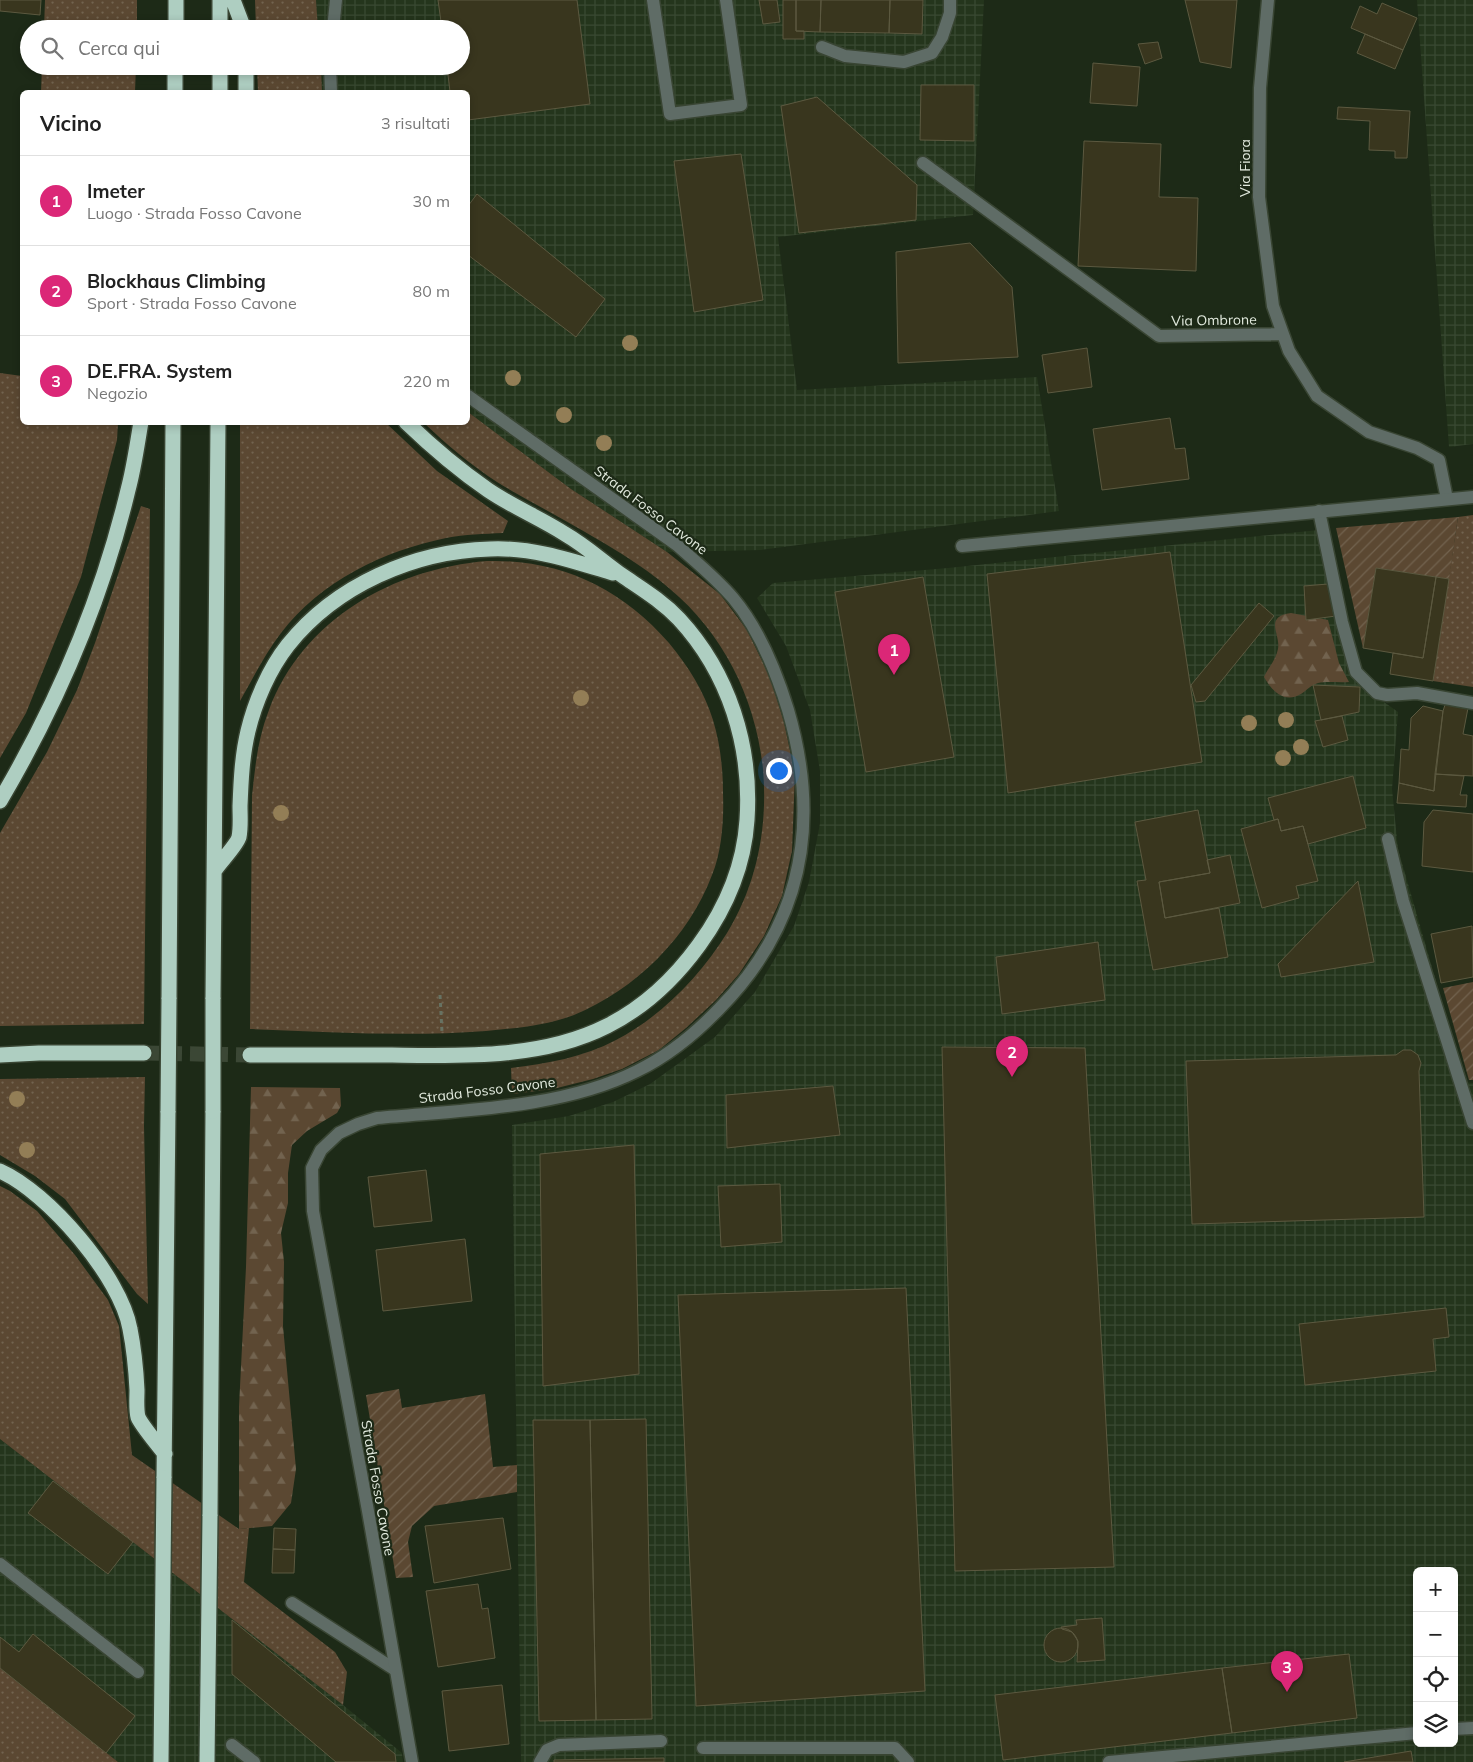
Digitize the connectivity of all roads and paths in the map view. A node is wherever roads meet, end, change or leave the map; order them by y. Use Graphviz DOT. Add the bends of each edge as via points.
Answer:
graph roads {
  1 [pos="176,0"];
  2 [pos="220,0"];
  3 [pos="233,0"];
  4 [pos="336,0"];
  5 [pos="653,0"];
  6 [pos="726,0"];
  7 [pos="950,0"];
  8 [pos="1268,0"];
  9 [pos="176,20"];
  10 [pos="220,20"];
  11 [pos="241,20"];
  12 [pos="334,20"];
  13 [pos="822,47"];
  14 [pos="175,75"];
  15 [pos="220,75"];
  16 [pos="246,75"];
  17 [pos="330,75"];
  18 [pos="175,90"];
  19 [pos="220,90"];
  20 [pos="246,90"];
  21 [pos="331,90"];
  22 [pos="923,163"];
  23 [pos="1283,334"];
  24 [pos="470,397"];
  25 [pos="140,425"];
  26 [pos="173,425"];
  27 [pos="218,425"];
  28 [pos="409,425"];
  29 [pos="1473,497"];
  30 [pos="1446,499"];
  31 [pos="1319,511"];
  32 [pos="962,546"];
  33 [pos="624,576"];
  34 [pos="1473,703"];
  35 [pos="0,801"];
  36 [pos="1388,839"];
  37 [pos="214,870"];
  38 [pos="440,995"];
  39 [pos="144,1053"];
  40 [pos="0,1055"];
  41 [pos="250,1055"];
  42 [pos="444,1055"];
  43 [pos="1473,1122"];
  44 [pos="0,1170"];
  45 [pos="165,1454"];
  46 [pos="0,1564"];
  47 [pos="292,1603"];
  48 [pos="394,1669"];
  49 [pos="138,1672"];
  50 [pos="1473,1728"];
  51 [pos="1458,1730"];
  52 [pos="1413,1733"];
  53 [pos="660,1741"];
  54 [pos="232,1745"];
  55 [pos="703,1748"];
  56 [pos="161,1762"];
  57 [pos="207,1762"];
  58 [pos="254,1762"];
  59 [pos="412,1762"];
  60 [pos="540,1762"];
  61 [pos="908,1762"];
  62 [pos="1109,1762"];
  1 -- 9 [label="highway"];
  2 -- 10 [label="highway"];
  3 -- 11 [label="highway"];
  4 -- 12 [label="street"];
  5 -- 6 [label="street" via="670,114 741,105"];
  7 -- 13 [label="street" via="950,13 942,38 932,53 904,62 845,56"];
  8 -- 23 [label="street, Via Fiora" via="1260,88 1259,197 1273,306"];
  14 -- 18 [label="highway"];
  15 -- 19 [label="highway"];
  16 -- 20 [label="highway"];
  17 -- 21 [label="street"];
  22 -- 23 [label="street, Via Ombrone" via="1159,336"];
  23 -- 30 [label="street" via="1288,351 1317,396 1369,432 1417,448 1439,460"];
  24 -- 48 [label="street, Strada Fosso Cavone" via="677,545 733,598 765,650 782,689 794,730 804,809 802,852 794,888 761,959 732,997 668,1054 638,1071 568,1095 525,1104 377,1118 364,1122 339,1133 321,1150 312,1168 313,1211"];
  25 -- 35 [label="highway" via="129,489 109,562 58,691"];
  26 -- 45 [label="highway, bridge"];
  27 -- 37 [label="highway"];
  28 -- 33 [label="highway" via="489,491 566,534"];
  29 -- 30 [label="street"];
  30 -- 31 [label="street"];
  31 -- 32 [label="street"];
  31 -- 34 [label="street" via="1356,672 1377,693 1417,693"];
  33 -- 37 [label="highway" via="552,555 491,548 441,554 395,568 332,603 286,646 265,684 243,754 239,838"];
  33 -- 42 [label="highway" via="660,602 695,639 720,678 737,720 746,764 748,807 743,850 728,898 704,938 674,975 644,1002 607,1026 542,1047"];
  36 -- 43 [label="street" via="1403,901"];
  37 -- 57 [label="highway, bridge"];
  38 -- 42 [label="path"];
  39 -- 40 [label="highway"];
  41 -- 42 [label="highway"];
  44 -- 45 [label="highway" via="34,1193 63,1219 117,1291 130,1327 138,1418"];
  45 -- 56 [label="highway, bridge"];
  46 -- 49 [label="street"];
  47 -- 48 [label="street"];
  48 -- 59 [label="street, Strada Fosso Cavone"];
  50 -- 51 [label="street"];
  52 -- 62 [label="street"];
  53 -- 60 [label="street" via="559,1745 547,1750"];
  54 -- 58 [label="street"];
  55 -- 61 [label="street" via="896,1748"];
}
